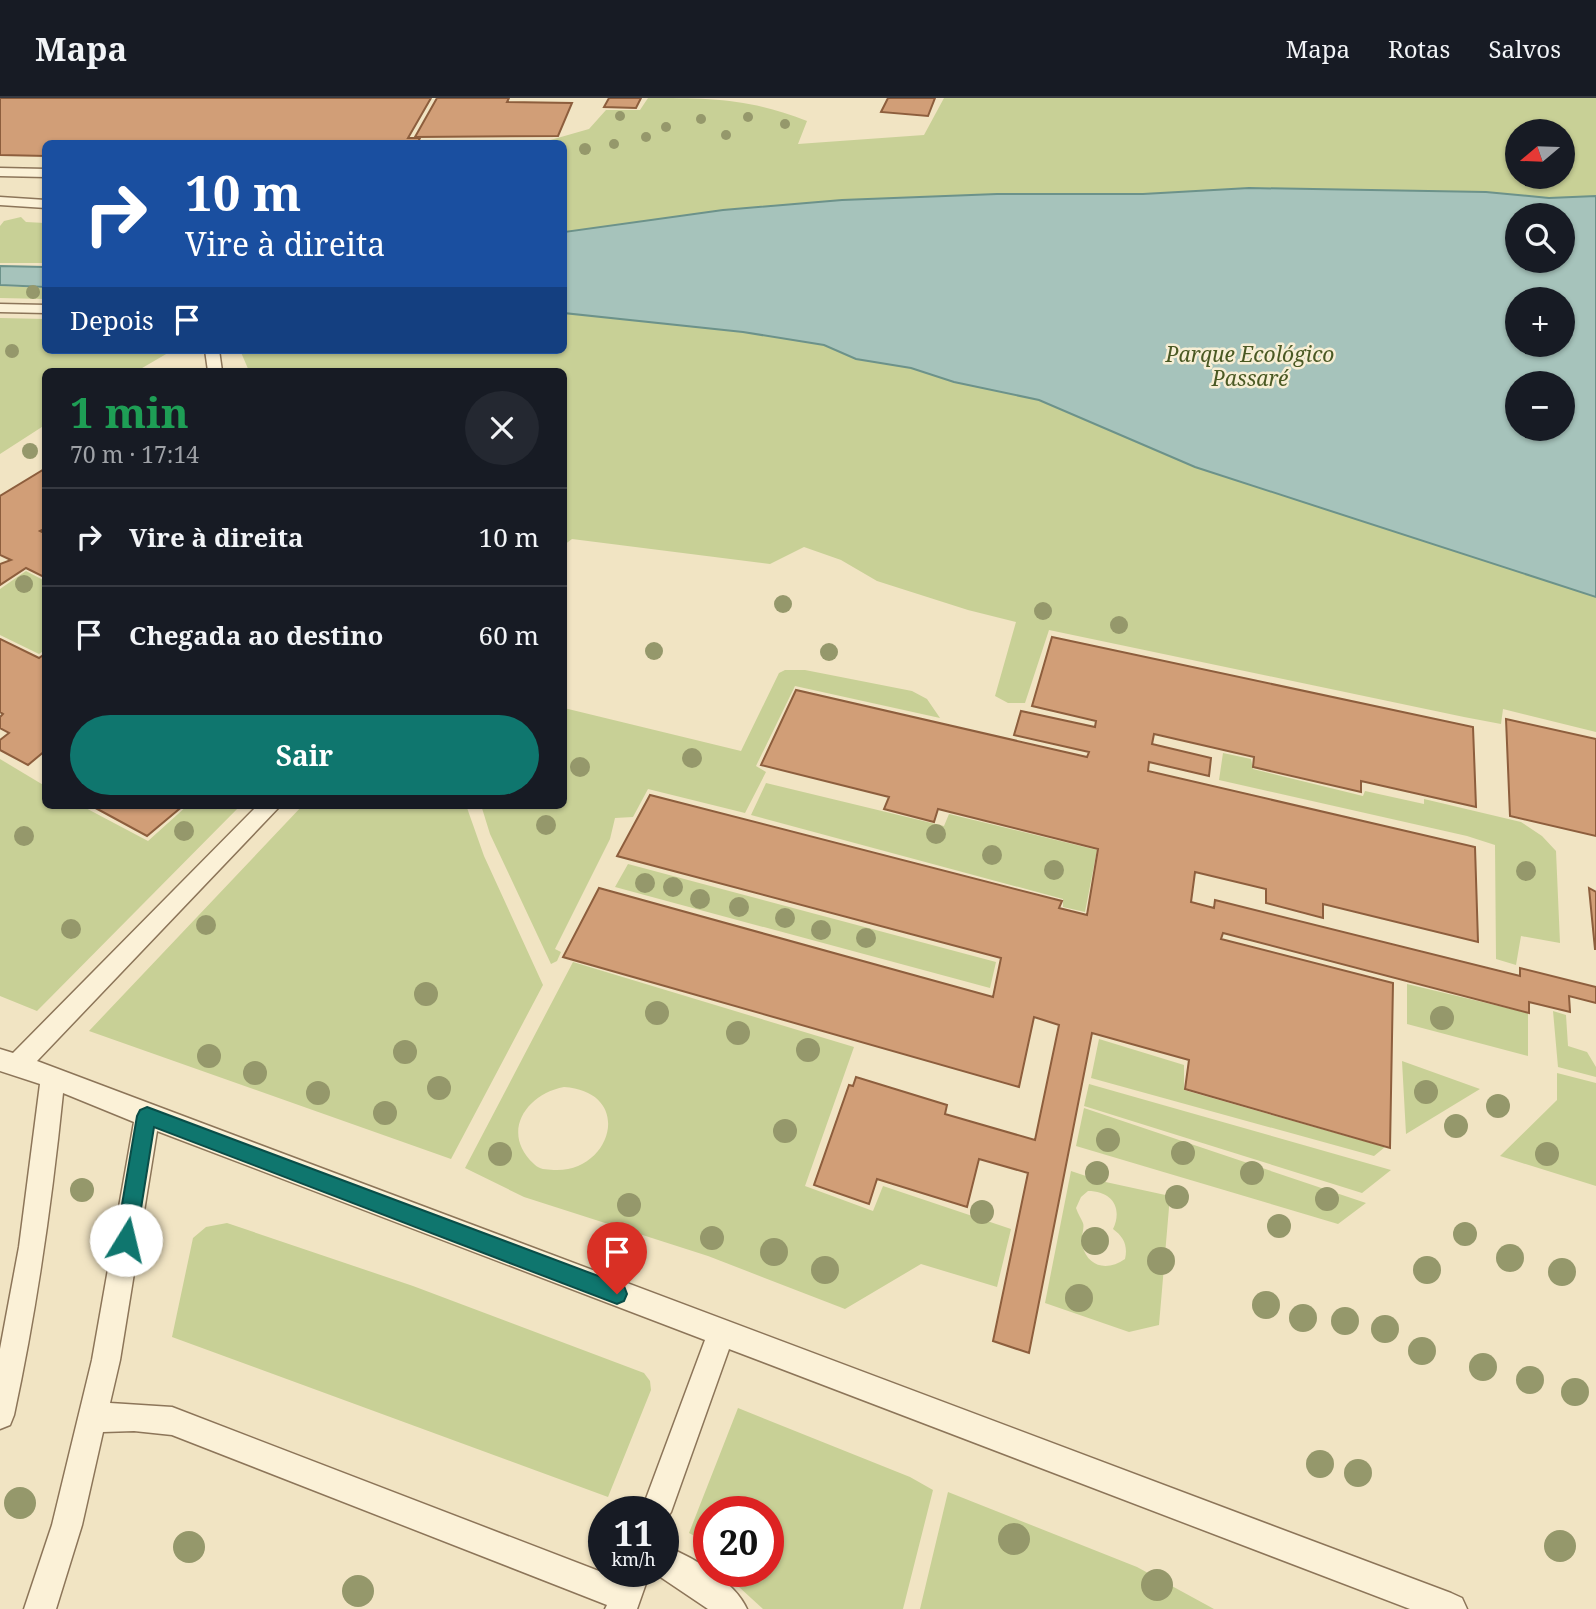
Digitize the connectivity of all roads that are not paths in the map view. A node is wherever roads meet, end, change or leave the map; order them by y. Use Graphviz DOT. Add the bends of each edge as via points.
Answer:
graph roads {
  1 [pos="0,172"];
  2 [pos="30,173"];
  3 [pos="42,173"];
  4 [pos="20,182"];
  5 [pos="10,192"];
  6 [pos="0,201"];
  7 [pos="42,204"];
  8 [pos="0,308"];
  9 [pos="42,309"];
  10 [pos="267,809"];
  11 [pos="8,1063"];
  12 [pos="53,1077"];
  13 [pos="147,1116"];
  14 [pos="721,1333"];
  15 [pos="0,1415"];
  16 [pos="93,1418"];
  17 [pos="662,1496"];
  18 [pos="679,1570"];
  19 [pos="627,1592"];
  20 [pos="40,1609"];
  21 [pos="731,1609"];
  22 [pos="1451,1609"];
  1 -- 2 [label="lane"];
  2 -- 3 [label="lane"];
  2 -- 4 [label="lane"];
  5 -- 6 [label="lane"];
  6 -- 7 [label="lane"];
  8 -- 9 [label="lane"];
  10 -- 11 [label="lane"];
  11 -- 12 [label="lane"];
  12 -- 13 [label="lane"];
  12 -- 15 [label="lane" via="36,1232"];
  13 -- 14 [label="lane"];
  13 -- 16 [label="lane"];
  14 -- 17 [label="lane"];
  14 -- 22 [label="lane"];
  16 -- 19 [label="lane" via="172,1420"];
  16 -- 20 [label="lane" via="67,1525"];
  18 -- 21 [label="lane"];
}
